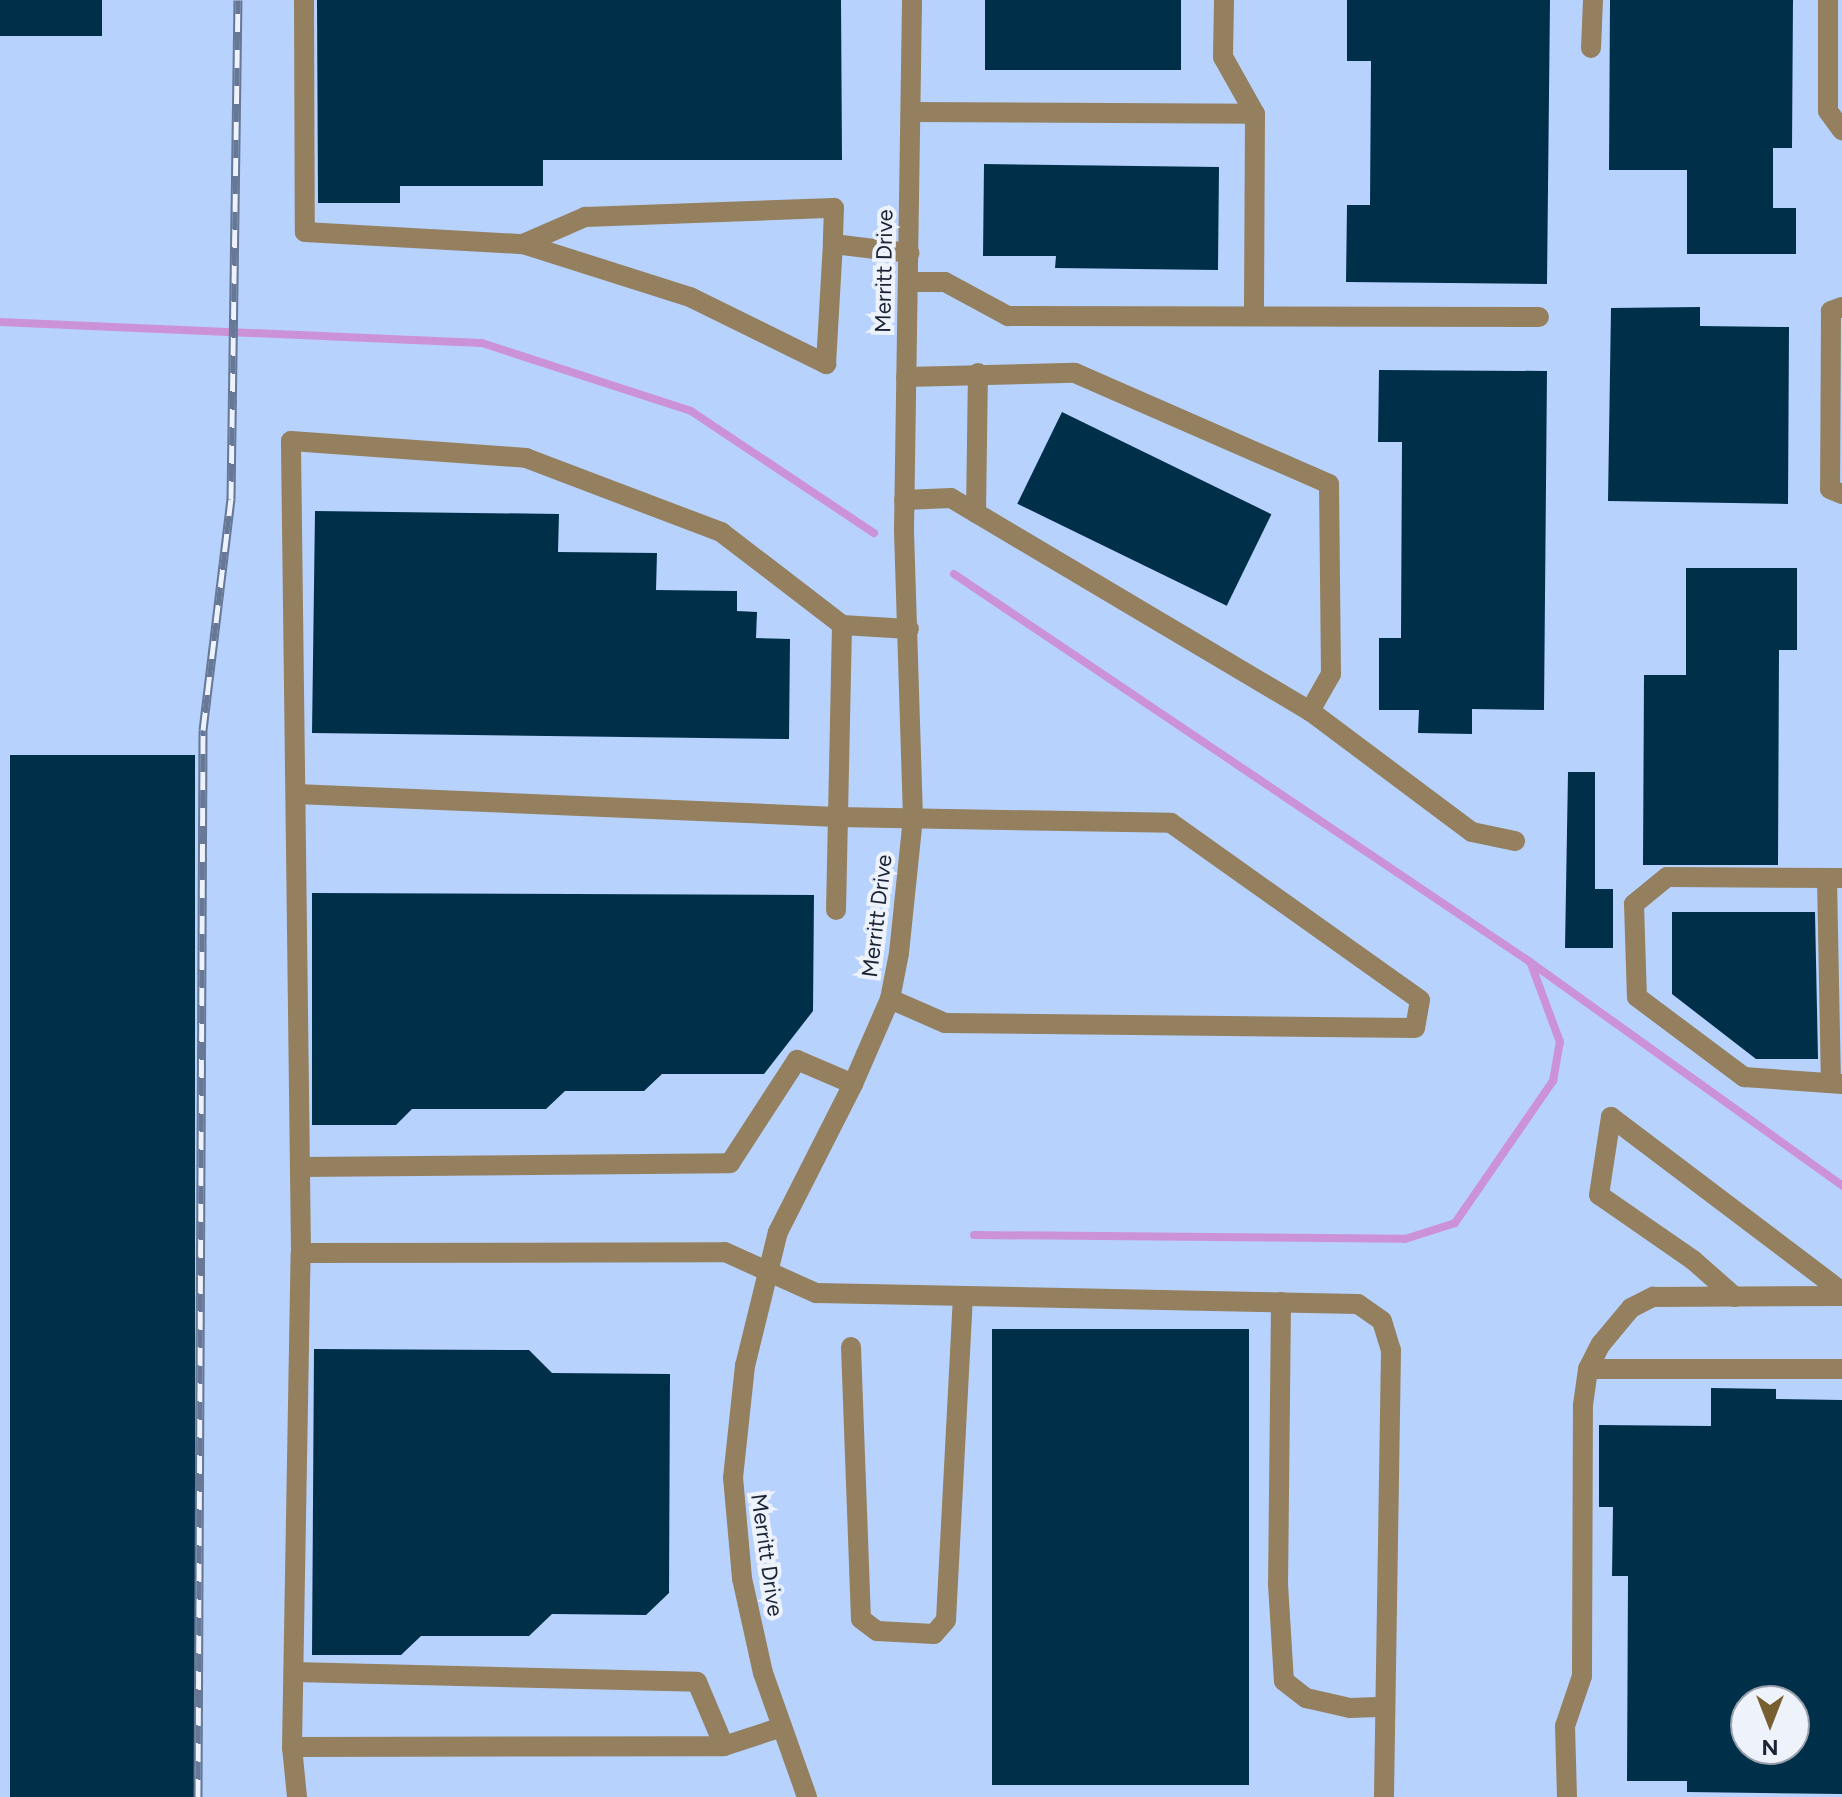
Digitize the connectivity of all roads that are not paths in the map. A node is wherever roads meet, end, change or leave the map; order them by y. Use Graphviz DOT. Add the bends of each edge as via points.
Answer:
graph roads {
  1 [pos="304,0"];
  2 [pos="912,0"];
  3 [pos="1224,0"];
  4 [pos="1593,0"];
  5 [pos="1828,0"];
  6 [pos="1591,48"];
  7 [pos="911,112"];
  8 [pos="1255,114"];
  9 [pos="1842,130"];
  10 [pos="523,244"];
  11 [pos="833,244"];
  12 [pos="909,253"];
  13 [pos="908,282"];
  14 [pos="1842,307"];
  15 [pos="1254,316"];
  16 [pos="1539,317"];
  17 [pos="978,373"];
  18 [pos="906,377"];
  19 [pos="1842,494"];
  20 [pos="904,500"];
  21 [pos="976,513"];
  22 [pos="842,625"];
  23 [pos="909,629"];
  24 [pos="1310,711"];
  25 [pos="296,794"];
  26 [pos="837,817"];
  27 [pos="913,818"];
  28 [pos="1515,841"];
  29 [pos="1834,878"];
  30 [pos="836,910"];
  31 [pos="890,999"];
  32 [pos="1836,1083"];
  33 [pos="853,1084"];
  34 [pos="300,1167"];
  35 [pos="301,1253"];
  36 [pos="768,1272"];
  37 [pos="1842,1294"];
  38 [pos="963,1296"];
  39 [pos="1735,1297"];
  40 [pos="1281,1302"];
  41 [pos="851,1347"];
  42 [pos="1588,1369"];
  43 [pos="1842,1369"];
  44 [pos="294,1672"];
  45 [pos="1385,1707"];
  46 [pos="782,1727"];
  47 [pos="724,1746"];
  48 [pos="292,1747"];
  49 [pos="297,1797"];
  50 [pos="807,1797"];
  51 [pos="1384,1797"];
  52 [pos="1567,1797"];
  1 -- 10 [label="street" via="305,232"];
  2 -- 7 [label="street, Merritt Drive"];
  3 -- 8 [label="street" via="1223,57"];
  4 -- 6 [label="street"];
  5 -- 9 [label="street" via="1828,111"];
  7 -- 8 [label="street"];
  7 -- 12 [label="street, Merritt Drive"];
  8 -- 15 [label="street"];
  10 -- 11 [label="street" via="585,217 834,208"];
  10 -- 11 [label="street" via="690,297 826,364"];
  11 -- 12 [label="street"];
  12 -- 13 [label="street, Merritt Drive"];
  13 -- 15 [label="street" via="945,282 1008,316"];
  13 -- 18 [label="street, Merritt Drive"];
  14 -- 19 [label="street" via="1831,311 1830,489"];
  15 -- 16 [label="street"];
  17 -- 18 [label="street"];
  17 -- 21 [label="street"];
  17 -- 24 [label="street" via="1075,373 1329,484 1331,674"];
  18 -- 20 [label="street, Merritt Drive"];
  20 -- 21 [label="street" via="951,498"];
  20 -- 23 [label="street, Merritt Drive"];
  21 -- 24 [label="street"];
  22 -- 23 [label="street"];
  22 -- 25 [label="street" via="721,532 526,458 291,441"];
  22 -- 26 [label="street"];
  23 -- 27 [label="street, Merritt Drive"];
  24 -- 28 [label="street" via="1472,832"];
  25 -- 26 [label="street"];
  25 -- 34 [label="street"];
  26 -- 27 [label="street"];
  26 -- 30 [label="street"];
  27 -- 31 [label="street, Merritt Drive"];
  27 -- 31 [label="street" via="1171,823 1420,1000 1415,1028 945,1023"];
  29 -- 32 [label="street"];
  29 -- 32 [label="street" via="1667,877 1654,883 1634,904 1634,990 1744,1077"];
  31 -- 33 [label="street, Merritt Drive"];
  33 -- 34 [label="street" via="797,1060 730,1163"];
  33 -- 36 [label="street, Merritt Drive" via="778,1232"];
  34 -- 35 [label="street"];
  35 -- 36 [label="street" via="725,1252"];
  35 -- 44 [label="street"];
  36 -- 38 [label="street" via="816,1293"];
  36 -- 46 [label="street, Merritt Drive" via="745,1366 733,1478 742,1578"];
  37 -- 39 [label="street"];
  37 -- 39 [label="street" via="1611,1117 1599,1195 1693,1260"];
  38 -- 40 [label="street"];
  38 -- 41 [label="street" via="946,1620 934,1634 877,1631 861,1619"];
  39 -- 42 [label="street" via="1653,1297 1631,1308"];
  40 -- 45 [label="street" via="1278,1584 1284,1681 1306,1698 1350,1708"];
  40 -- 45 [label="street" via="1358,1304 1382,1321 1391,1350"];
  42 -- 43 [label="street"];
  42 -- 52 [label="street" via="1583,1405 1582,1676 1565,1726"];
  44 -- 47 [label="street" via="697,1682"];
  44 -- 48 [label="street"];
  45 -- 51 [label="street"];
  46 -- 47 [label="street"];
  46 -- 50 [label="street, Merritt Drive"];
  47 -- 48 [label="street"];
  48 -- 49 [label="street"];
}
